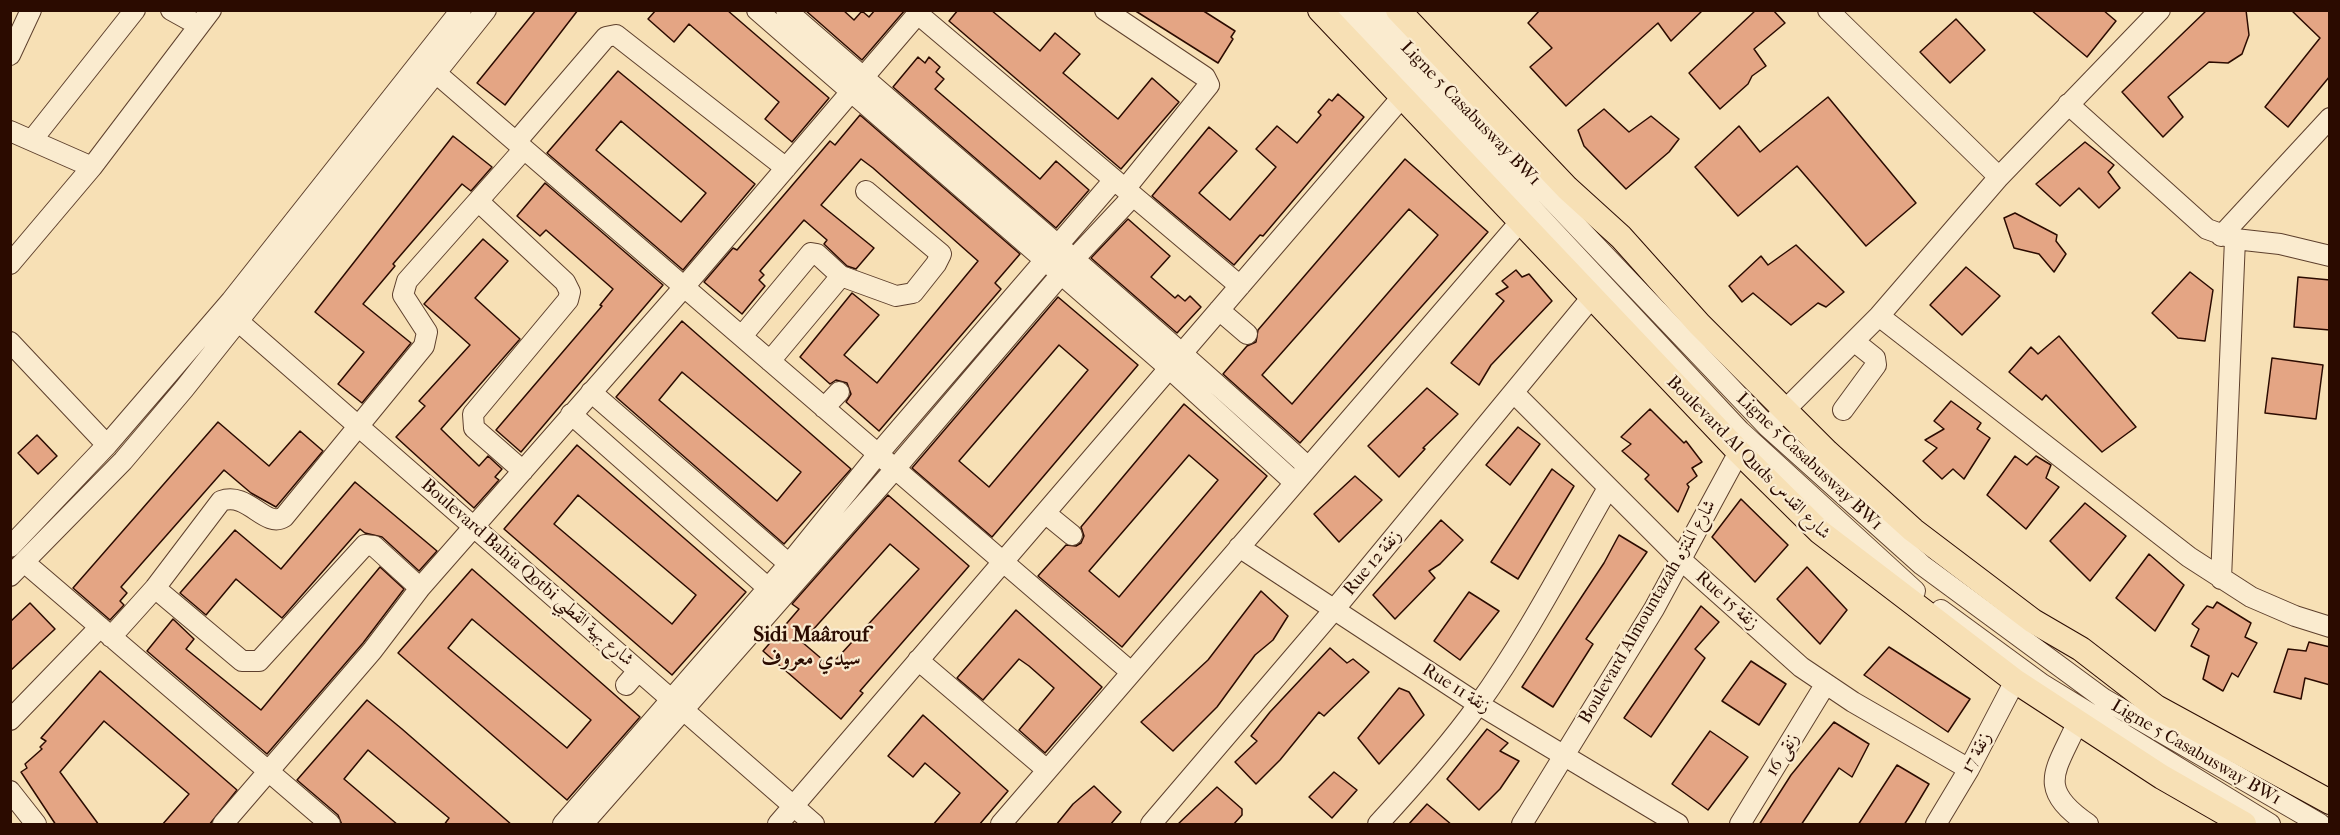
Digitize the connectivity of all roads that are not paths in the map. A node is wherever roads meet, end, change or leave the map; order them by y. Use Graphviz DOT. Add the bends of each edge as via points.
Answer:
graph roads {
  1 [pos="31,10"];
  2 [pos="135,10"];
  3 [pos="171,10"];
  4 [pos="211,10"];
  5 [pos="461,10"];
  6 [pos="486,10"];
  7 [pos="757,10"];
  8 [pos="786,10"];
  9 [pos="1105,10"];
  10 [pos="1320,10"];
  11 [pos="1347,10"];
  12 [pos="1371,10"];
  13 [pos="1398,10"];
  14 [pos="1828,10"];
  15 [pos="2160,10"];
  16 [pos="920,12"];
  17 [pos="198,26"];
  18 [pos="10,55"];
  19 [pos="437,74"];
  20 [pos="863,78"];
  21 [pos="850,93"];
  22 [pos="1402,97"];
  23 [pos="2068,104"];
  24 [pos="2330,118"];
  25 [pos="10,131"];
  26 [pos="32,140"];
  27 [pos="520,145"];
  28 [pos="92,166"];
  29 [pos="786,168"];
  30 [pos="1999,177"];
  31 [pos="1124,188"];
  32 [pos="866,191"];
  33 [pos="478,201"];
  34 [pos="1520,222"];
  35 [pos="2228,238"];
  36 [pos="1060,244"];
  37 [pos="2330,256"];
  38 [pos="1075,258"];
  39 [pos="10,264"];
  40 [pos="1054,267"];
  41 [pos="842,276"];
  42 [pos="1240,286"];
  43 [pos="684,287"];
  44 [pos="1592,297"];
  45 [pos="1219,310"];
  46 [pos="1879,316"];
  47 [pos="239,322"];
  48 [pos="1247,334"];
  49 [pos="742,336"];
  50 [pos="1854,342"];
  51 [pos="13,350"];
  52 [pos="1183,352"];
  53 [pos="770,361"];
  54 [pos="1169,368"];
  55 [pos="591,392"];
  56 [pos="839,392"];
  57 [pos="1515,394"];
  58 [pos="825,408"];
  59 [pos="1785,410"];
  60 [pos="1843,411"];
  61 [pos="571,414"];
  62 [pos="358,426"];
  63 [pos="1768,427"];
  64 [pos="107,445"];
  65 [pos="1745,447"];
  66 [pos="878,454"];
  67 [pos="1307,466"];
  68 [pos="895,469"];
  69 [pos="523,471"];
  70 [pos="1294,482"];
  71 [pos="1608,488"];
  72 [pos="1044,513"];
  73 [pos="474,527"];
  74 [pos="1072,535"];
  75 [pos="10,547"];
  76 [pos="1239,547"];
  77 [pos="1680,559"];
  78 [pos="1003,562"];
  79 [pos="789,564"];
  80 [pos="17,569"];
  81 [pos="2221,579"];
  82 [pos="155,588"];
  83 [pos="420,588"];
  84 [pos="768,588"];
  85 [pos="1333,611"];
  86 [pos="2330,627"];
  87 [pos="106,632"];
  88 [pos="918,660"];
  89 [pos="1131,672"];
  90 [pos="2014,681"];
  91 [pos="1825,685"];
  92 [pos="677,704"];
  93 [pos="1478,704"];
  94 [pos="10,720"];
  95 [pos="2078,721"];
  96 [pos="1565,756"];
  97 [pos="1969,769"];
  98 [pos="1047,770"];
  99 [pos="268,772"];
  100 [pos="13,802"];
  101 [pos="2330,802"];
  102 [pos="793,806"];
  103 [pos="36,825"];
  104 [pos="223,825"];
  105 [pos="330,825"];
  106 [pos="563,825"];
  107 [pos="583,825"];
  108 [pos="778,825"];
  109 [pos="814,825"];
  110 [pos="1000,825"];
  111 [pos="1151,825"];
  112 [pos="1378,825"];
  113 [pos="1522,825"];
  114 [pos="1678,825"];
  115 [pos="1740,825"];
  116 [pos="1936,825"];
  117 [pos="2088,825"];
  118 [pos="2244,825"];
  119 [pos="2270,825"];
  120 [pos="2320,825"];
  1 -- 18 [label="street"];
  2 -- 26 [label="street"];
  3 -- 17 [label="street"];
  4 -- 17 [label="street"];
  5 -- 64 [label="street" via="231,301"];
  6 -- 19 [label="street"];
  7 -- 21 [label="street"];
  8 -- 20 [label="street"];
  9 -- 31 [label="street" via="1205,77 1209,85"];
  10 -- 22 [label="main road, Boulevard Al Quds شارع القدس"];
  11 -- 65 [label="street, Ligne 5 Casabusway BW1"];
  12 -- 63 [label="street, Ligne 5 Casabusway BW1"];
  13 -- 59 [label="main road"];
  14 -- 30 [label="street"];
  15 -- 23 [label="street, Boulevard Almountazah شارع المنتزه"];
  16 -- 20 [label="street"];
  16 -- 31 [label="street"];
  17 -- 28 [label="street"];
  19 -- 27 [label="street"];
  19 -- 47 [label="street"];
  20 -- 21 [label="street"];
  20 -- 36 [label="street"];
  21 -- 29 [label="street"];
  21 -- 40 [label="street"];
  22 -- 34 [label="main road, Boulevard Al Quds شارع القدس"];
  22 -- 42 [label="street"];
  23 -- 30 [label="street, Boulevard Almountazah شارع المنتزه"];
  23 -- 35 [label="street" via="2197,221"];
  24 -- 35 [label="street"];
  25 -- 26 [label="street"];
  26 -- 28 [label="street"];
  27 -- 29 [label="street" via="606,37 616,35"];
  27 -- 33 [label="street"];
  27 -- 43 [label="street"];
  28 -- 39 [label="street"];
  29 -- 43 [label="street"];
  30 -- 46 [label="street, Boulevard Almountazah شارع المنتزه"];
  31 -- 36 [label="street"];
  31 -- 38 [label="street"];
  31 -- 42 [label="street"];
  32 -- 41 [label="street" via="938,249 940,259 913,293 904,296"];
  33 -- 62 [label="street" via="403,288 403,295 427,332 427,340"];
  33 -- 69 [label="street" via="565,282 570,292 568,300 473,414 474,428"];
  34 -- 44 [label="main road, Boulevard Al Quds شارع القدس"];
  34 -- 67 [label="street"];
  35 -- 37 [label="street" via="2280,244"];
  35 -- 81 [label="street"];
  36 -- 38 [label="street"];
  36 -- 40 [label="street"];
  38 -- 40 [label="street"];
  38 -- 52 [label="street"];
  40 -- 54 [label="street"];
  40 -- 66 [label="street"];
  40 -- 68 [label="street"];
  41 -- 49 [label="street" via="812,254"];
  41 -- 53 [label="street"];
  42 -- 45 [label="street"];
  43 -- 49 [label="street"];
  43 -- 55 [label="street"];
  44 -- 57 [label="street, Rue 12 زنقة"];
  44 -- 65 [label="main road, Boulevard Al Quds شارع القدس"];
  45 -- 48 [label="street"];
  45 -- 52 [label="street"];
  46 -- 50 [label="street, Boulevard Almountazah شارع المنتزه"];
  46 -- 81 [label="street"];
  47 -- 62 [label="street, Boulevard Bahia Qotbi شارع بهية القطبي"];
  47 -- 80 [label="street" via="123,461"];
  49 -- 53 [label="street"];
  50 -- 59 [label="street, Boulevard Almountazah شارع المنتزه"];
  50 -- 60 [label="street" via="1875,358 1876,365"];
  51 -- 64 [label="street"];
  52 -- 54 [label="street"];
  52 -- 67 [label="street"];
  53 -- 58 [label="street"];
  54 -- 70 [label="street"];
  54 -- 72 [label="street"];
  55 -- 61 [label="street"];
  55 -- 79 [label="street"];
  56 -- 58 [label="street"];
  57 -- 71 [label="street, Rue 15 زنقة"];
  57 -- 85 [label="street, Rue 12 زنقة"];
  58 -- 66 [label="street"];
  59 -- 63 [label="street, Boulevard Almountazah شارع المنتزه"];
  59 -- 101 [label="main road" via="1913,530 2033,621 2081,649 2156,707"];
  61 -- 69 [label="street"];
  61 -- 84 [label="street"];
  62 -- 73 [label="street, Boulevard Bahia Qotbi شارع بهية القطبي"];
  62 -- 82 [label="street" via="280,520 270,519 241,499 221,501"];
  63 -- 65 [label="street, Boulevard Almountazah شارع المنتزه"];
  63 -- 120 [label="street, Ligne 5 Casabusway BW1" via="1922,565 2104,699"];
  64 -- 75 [label="street"];
  65 -- 77 [label="street, Boulevard Almountazah شارع المنتزه"];
  65 -- 90 [label="main road, Boulevard Al Quds شارع القدس" via="1820,532"];
  65 -- 119 [label="street, Ligne 5 Casabusway BW1" via="1907,585 2042,684"];
  66 -- 68 [label="street"];
  66 -- 79 [label="street"];
  67 -- 70 [label="street"];
  68 -- 78 [label="street" via="948,505"];
  68 -- 92 [label="street"];
  69 -- 73 [label="street"];
  70 -- 76 [label="street"];
  71 -- 77 [label="street, Rue 15 زنقة"];
  71 -- 93 [label="street" via="1533,619"];
  72 -- 74 [label="street"];
  72 -- 78 [label="street"];
  73 -- 83 [label="street"];
  73 -- 92 [label="street, Boulevard Bahia Qotbi شارع بهية القطبي" via="632,678"];
  76 -- 85 [label="street, Rue 11 زنقة"];
  76 -- 89 [label="street"];
  77 -- 91 [label="street, Rue 15 زنقة"];
  77 -- 96 [label="street, Boulevard Almountazah شارع المنتزه"];
  78 -- 88 [label="street"];
  78 -- 89 [label="street"];
  79 -- 84 [label="street"];
  80 -- 87 [label="street"];
  81 -- 86 [label="street" via="2251,597"];
  82 -- 83 [label="street" via="242,661 251,663 259,661 365,545 374,546"];
  82 -- 87 [label="street"];
  83 -- 99 [label="street" via="372,651"];
  84 -- 92 [label="street"];
  85 -- 93 [label="street, Rue 11 زنقة"];
  85 -- 111 [label="street, Rue 12 زنقة"];
  87 -- 94 [label="street"];
  87 -- 99 [label="street"];
  88 -- 98 [label="street"];
  88 -- 102 [label="street"];
  89 -- 98 [label="street"];
  90 -- 95 [label="main road, Boulevard Al Quds شارع القدس"];
  90 -- 97 [label="street, زنقة 17"];
  91 -- 97 [label="street, Rue 15 زنقة"];
  91 -- 115 [label="street, زنقى 16"];
  92 -- 102 [label="street, Boulevard Bahia Qotbi شارع بهية القطبي"];
  92 -- 106 [label="street"];
  92 -- 107 [label="street"];
  93 -- 96 [label="street, Rue 11 زنقة"];
  93 -- 112 [label="street"];
  95 -- 117 [label="street" via="2054,771 2054,787 2060,802"];
  95 -- 118 [label="main road, Boulevard Al Quds شارع القدس"];
  96 -- 113 [label="street, Boulevard Almountazah شارع المنتزه"];
  96 -- 114 [label="street, Rue 11 زنقة"];
  97 -- 116 [label="street, زنقة 17"];
  98 -- 110 [label="street"];
  99 -- 104 [label="street"];
  99 -- 105 [label="street"];
  100 -- 103 [label="street"];
  102 -- 108 [label="street"];
  102 -- 109 [label="street, Boulevard Bahia Qotbi شارع بهية القطبي"];
}
